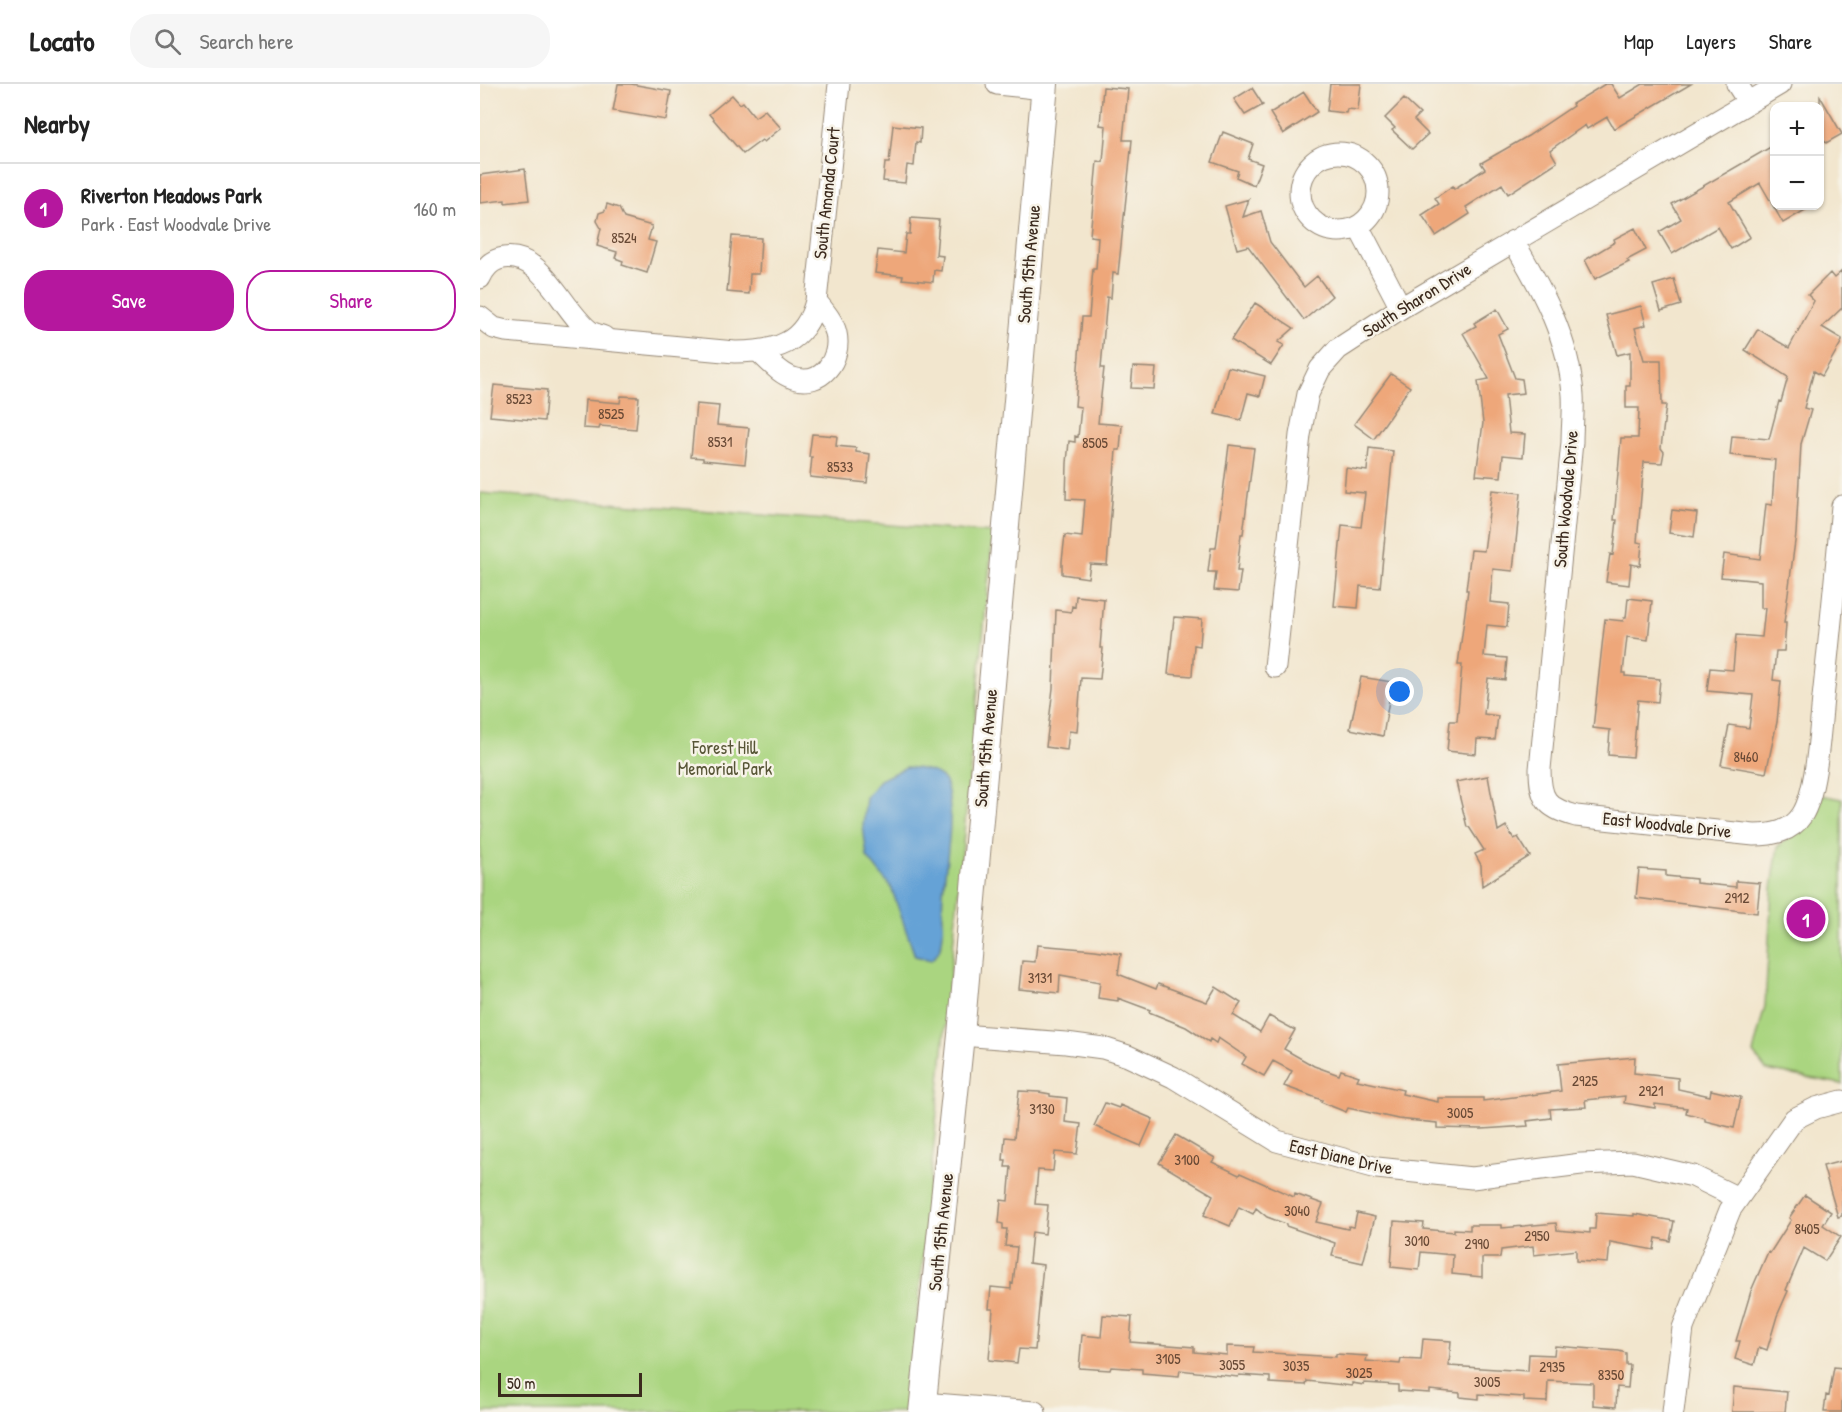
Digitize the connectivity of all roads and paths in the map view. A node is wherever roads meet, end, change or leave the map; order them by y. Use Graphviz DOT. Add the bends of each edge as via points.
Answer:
graph roads {
  1 [pos="838,84"];
  2 [pos="997,84"];
  3 [pos="1737,84"];
  4 [pos="1780,84"];
  5 [pos="1045,86"];
  6 [pos="1749,103"];
  7 [pos="1358,226"];
  8 [pos="1513,241"];
  9 [pos="480,278"];
  10 [pos="816,302"];
  11 [pos="1401,308"];
  12 [pos="480,317"];
  13 [pos="610,339"];
  14 [pos="759,352"];
  15 [pos="1842,506"];
  16 [pos="1275,668"];
  17 [pos="1540,769"];
  18 [pos="961,1035"];
  19 [pos="1842,1101"];
  20 [pos="1738,1198"];
  21 [pos="922,1408"];
  22 [pos="1035,1412"];
  23 [pos="1673,1412"];
  1 -- 10 [label="street, South Amanda Court"];
  2 -- 5 [label="street"];
  3 -- 6 [label="street"];
  4 -- 6 [label="street, South Sharon Drive"];
  5 -- 18 [label="street, South 15th Avenue"];
  6 -- 8 [label="street, South Sharon Drive"];
  7 -- 11 [label="street"];
  8 -- 11 [label="street, South Sharon Drive"];
  8 -- 17 [label="street, South Woodvale Drive" via="1556,323 1573,396 1572,442"];
  9 -- 13 [label="street, South Amanda Court" via="494,261 519,259 530,264 591,332"];
  10 -- 14 [label="street, South Amanda Court" via="805,327 792,339 775,349"];
  10 -- 14 [label="street" via="832,321 836,333 834,358 827,371 809,380 794,379"];
  11 -- 16 [label="street, South Sharon Drive" via="1338,349 1320,369 1308,394 1300,435"];
  12 -- 13 [label="street, South Amanda Court" via="494,328 506,331"];
  13 -- 14 [label="street, South Amanda Court"];
  15 -- 17 [label="street, East Woodvale Drive" via="1818,751 1809,800 1797,822 1769,835 1576,816 1549,805 1540,787"];
  18 -- 20 [label="street, East Diane Drive" via="1066,1043 1128,1056 1173,1077 1278,1141 1377,1168 1472,1178 1581,1164 1633,1162 1693,1176"];
  18 -- 21 [label="street, South 15th Avenue"];
  19 -- 20 [label="street" via="1794,1119"];
  20 -- 23 [label="street" via="1683,1328"];
  21 -- 22 [label="street"];
}
